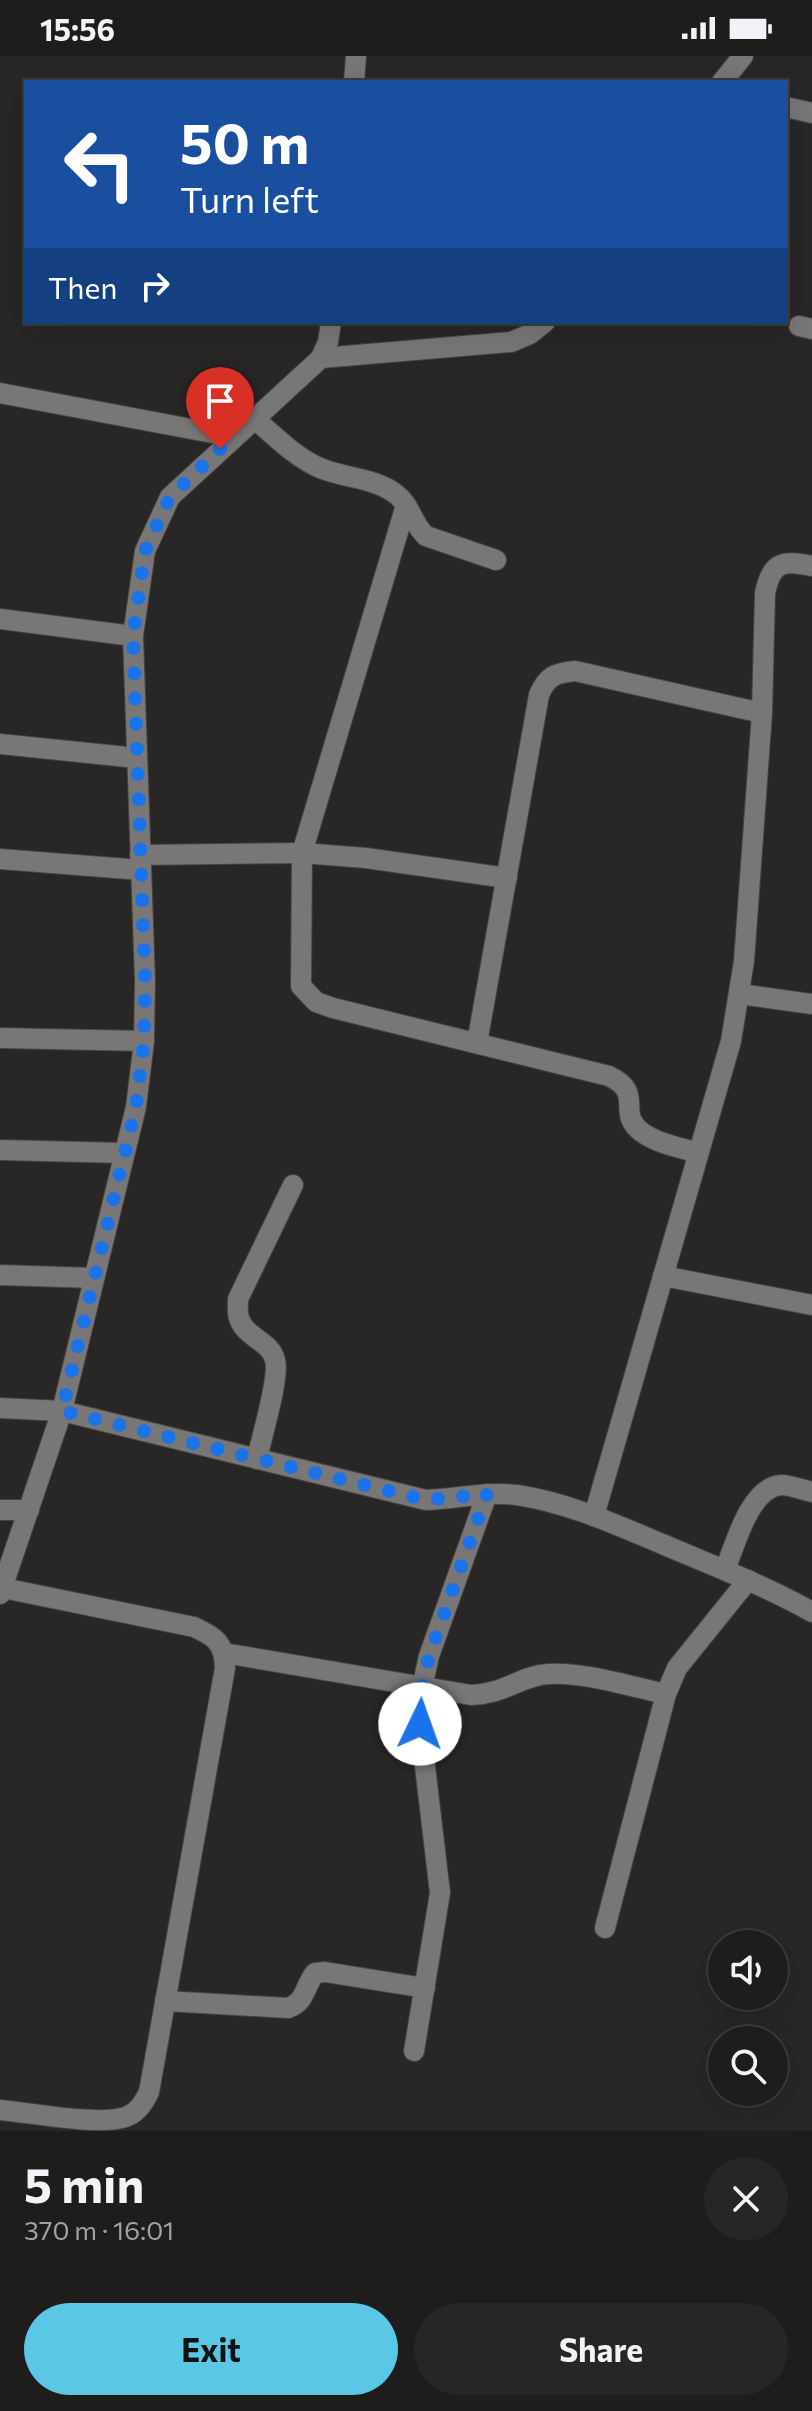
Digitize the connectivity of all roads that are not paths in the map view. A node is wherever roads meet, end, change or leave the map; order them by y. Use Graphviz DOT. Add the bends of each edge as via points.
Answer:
graph roads {
  1 [pos="356,56"];
  2 [pos="742,68"];
  3 [pos="354,80"];
  4 [pos="725,80"];
  5 [pos="788,107"];
  6 [pos="812,113"];
  7 [pos="331,324"];
  8 [pos="542,324"];
  9 [pos="321,358"];
  10 [pos="0,393"];
  11 [pos="255,419"];
  12 [pos="234,437"];
  13 [pos="406,505"];
  14 [pos="496,560"];
  15 [pos="812,566"];
  16 [pos="0,619"];
  17 [pos="133,636"];
  18 [pos="762,713"];
  19 [pos="0,744"];
  20 [pos="137,758"];
  21 [pos="302,853"];
  22 [pos="0,859"];
  23 [pos="140,863"];
  24 [pos="507,878"];
  25 [pos="740,994"];
  26 [pos="812,1004"];
  27 [pos="0,1038"];
  28 [pos="144,1041"];
  29 [pos="477,1043"];
  30 [pos="0,1150"];
  31 [pos="124,1153"];
  32 [pos="698,1153"];
  33 [pos="293,1185"];
  34 [pos="0,1275"];
  35 [pos="663,1276"];
  36 [pos="94,1278"];
  37 [pos="812,1305"];
  38 [pos="0,1408"];
  39 [pos="62,1411"];
  40 [pos="257,1459"];
  41 [pos="812,1492"];
  42 [pos="487,1494"];
  43 [pos="0,1510"];
  44 [pos="29,1510"];
  45 [pos="594,1516"];
  46 [pos="725,1570"];
  47 [pos="748,1580"];
  48 [pos="2,1591"];
  49 [pos="812,1612"];
  50 [pos="224,1653"];
  51 [pos="422,1688"];
  52 [pos="666,1694"];
  53 [pos="605,1928"];
  54 [pos="425,1988"];
  55 [pos="165,2001"];
  56 [pos="414,2051"];
  57 [pos="0,2110"];
  1 -- 3 [label="street"];
  2 -- 4 [label="street"];
  5 -- 6 [label="street"];
  7 -- 9 [label="street"];
  8 -- 9 [label="street" via="511,342"];
  9 -- 11 [label="street"];
  10 -- 12 [label="street"];
  11 -- 12 [label="street"];
  11 -- 13 [label="street" via="303,459 383,487"];
  12 -- 17 [label="street" via="170,497 145,551"];
  13 -- 14 [label="street" via="426,536"];
  13 -- 21 [label="street"];
  15 -- 18 [label="street" via="789,562 769,577"];
  16 -- 17 [label="street"];
  17 -- 20 [label="street"];
  18 -- 24 [label="street" via="575,671 555,673 539,695"];
  18 -- 25 [label="street"];
  19 -- 20 [label="street"];
  20 -- 23 [label="street"];
  21 -- 23 [label="street"];
  21 -- 24 [label="street"];
  21 -- 29 [label="street" via="301,986 316,1002 333,1008"];
  22 -- 23 [label="street"];
  23 -- 28 [label="street"];
  24 -- 29 [label="street"];
  25 -- 26 [label="street"];
  25 -- 32 [label="street"];
  27 -- 28 [label="street"];
  28 -- 31 [label="street"];
  29 -- 32 [label="street" via="609,1076 629,1093 637,1128"];
  30 -- 31 [label="street"];
  31 -- 36 [label="street"];
  32 -- 35 [label="street"];
  33 -- 40 [label="street" via="238,1299 246,1331 267,1346 276,1361"];
  34 -- 36 [label="street"];
  35 -- 37 [label="street"];
  35 -- 45 [label="street"];
  36 -- 39 [label="street"];
  38 -- 39 [label="street"];
  39 -- 40 [label="street"];
  39 -- 44 [label="street"];
  40 -- 42 [label="street" via="426,1500"];
  41 -- 46 [label="street" via="784,1485 758,1496"];
  42 -- 45 [label="street" via="543,1500"];
  42 -- 51 [label="street"];
  43 -- 44 [label="street"];
  44 -- 48 [label="street"];
  45 -- 46 [label="street"];
  46 -- 47 [label="street"];
  47 -- 49 [label="street"];
  47 -- 52 [label="street" via="677,1668"];
  48 -- 50 [label="street" via="194,1627 213,1636"];
  50 -- 51 [label="street"];
  50 -- 55 [label="street"];
  51 -- 52 [label="street" via="490,1694 550,1674"];
  51 -- 54 [label="street" via="420,1724 440,1893"];
  52 -- 53 [label="street"];
  54 -- 55 [label="street" via="325,1972 315,1973 304,1996 288,2008"];
  54 -- 56 [label="street"];
  55 -- 57 [label="street" via="149,2092 142,2106 125,2118"];
}
